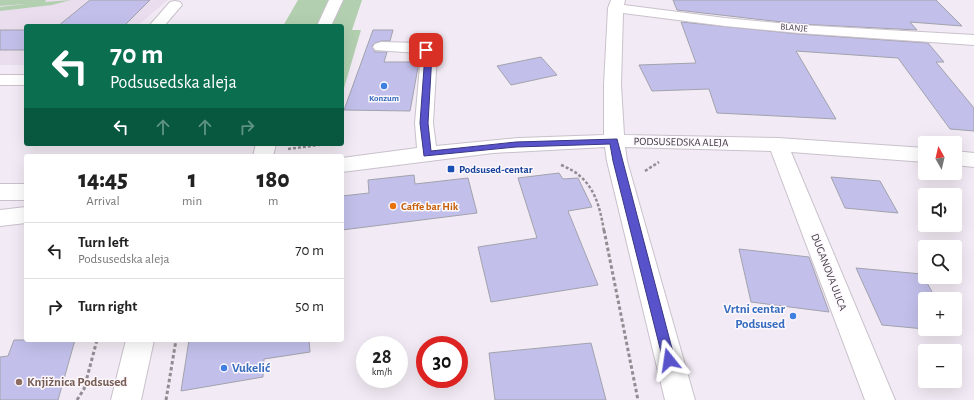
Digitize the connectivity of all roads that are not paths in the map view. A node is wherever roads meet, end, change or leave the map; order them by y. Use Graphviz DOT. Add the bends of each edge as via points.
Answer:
graph roads {
  1 [pos="336,0"];
  2 [pos="617,4"];
  3 [pos="175,5"];
  4 [pos="158,24"];
  5 [pos="325,24"];
  6 [pos="974,40"];
  7 [pos="381,47"];
  8 [pos="24,80"];
  9 [pos="2,82"];
  10 [pos="614,141"];
  11 [pos="778,144"];
  12 [pos="427,154"];
  13 [pos="918,154"];
  14 [pos="962,159"];
  15 [pos="974,160"];
  16 [pos="344,166"];
  17 [pos="0,192"];
  18 [pos="24,192"];
  19 [pos="24,215"];
  20 [pos="0,218"];
  21 [pos="140,342"];
  22 [pos="126,400"];
  23 [pos="680,400"];
  24 [pos="880,400"];
  1 -- 5 [label="street"];
  2 -- 6 [label="street, BLANJE" via="725,22"];
  2 -- 10 [label="street" via="612,122"];
  3 -- 4 [label="street"];
  7 -- 12 [label="street" via="420,48 429,54 424,123"];
  8 -- 9 [label="street"];
  10 -- 11 [label="street, PODSUSEDSKA ALEJA"];
  10 -- 12 [label="street, PODSUSEDSKA ALEJA" via="516,144"];
  10 -- 23 [label="street" via="617,161"];
  11 -- 13 [label="street, PODSUSEDSKA ALEJA"];
  11 -- 24 [label="street, DUGANOVA ULICA"];
  12 -- 16 [label="street, PODSUSEDSKA ALEJA"];
  14 -- 15 [label="street"];
  17 -- 18 [label="street"];
  19 -- 20 [label="street"];
  21 -- 22 [label="street"];
}
